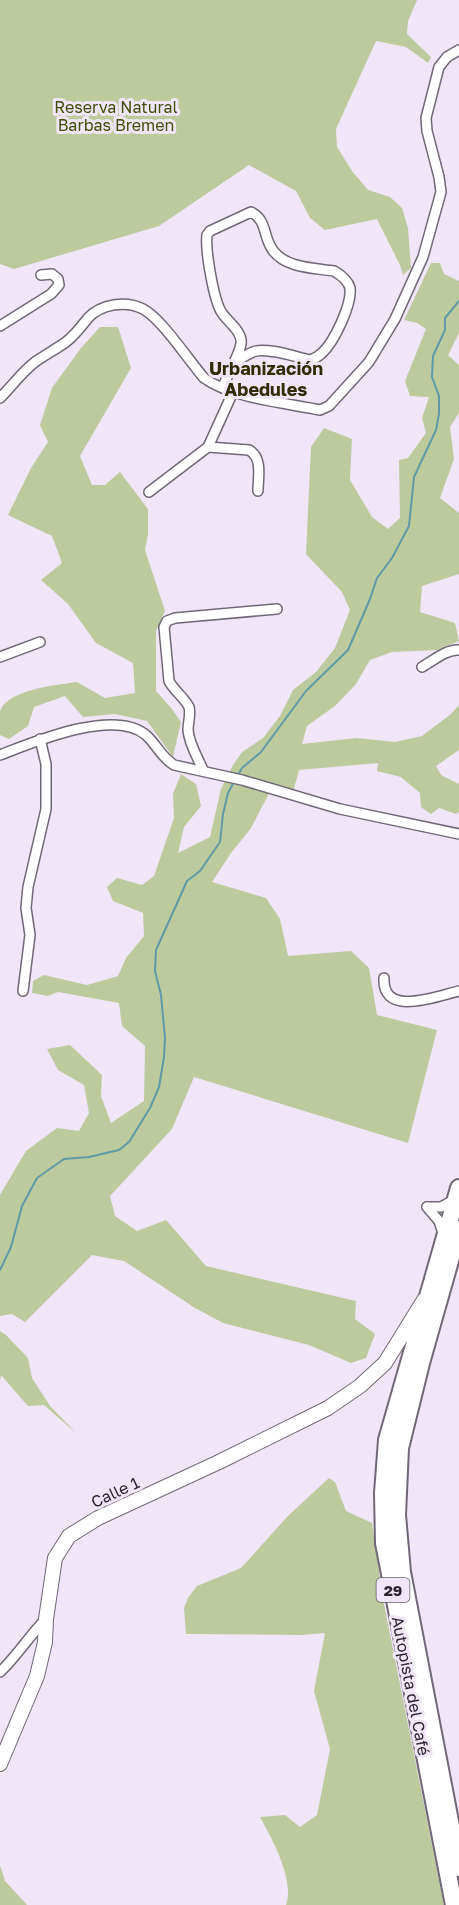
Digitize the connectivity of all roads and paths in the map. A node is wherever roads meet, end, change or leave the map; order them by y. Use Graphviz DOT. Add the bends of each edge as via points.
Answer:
graph roads {
  1 [pos="459,50"];
  2 [pos="41,275"];
  3 [pos="0,326"];
  4 [pos="231,366"];
  5 [pos="223,388"];
  6 [pos="233,392"];
  7 [pos="0,398"];
  8 [pos="208,447"];
  9 [pos="258,491"];
  10 [pos="149,492"];
  11 [pos="277,609"];
  12 [pos="40,642"];
  13 [pos="459,650"];
  14 [pos="0,657"];
  15 [pos="422,667"];
  16 [pos="40,739"];
  17 [pos="0,755"];
  18 [pos="204,770"];
  19 [pos="459,834"];
  20 [pos="384,978"];
  21 [pos="23,991"];
  22 [pos="459,991"];
  23 [pos="457,1193"];
  24 [pos="459,1229"];
  25 [pos="444,1237"];
  26 [pos="428,1293"];
  27 [pos="385,1362"];
  28 [pos="403,1384"];
  29 [pos="46,1619"];
  30 [pos="0,1672"];
  31 [pos="0,1764"];
  32 [pos="459,1868"];
  33 [pos="454,1905"];
  1 -- 6 [label="street" via="439,67 426,117 441,192 423,257 395,319 369,362 330,406 320,410"];
  2 -- 3 [label="street" via="52,274 59,285"];
  4 -- 4 [label="street" via="241,344 240,335 220,312 215,297 207,235 251,212 258,215 276,254 291,264 334,271 350,288 336,334 316,358 266,350 247,354"];
  4 -- 5 [label="street"];
  5 -- 6 [label="street"];
  5 -- 7 [label="street" via="204,378 145,310 116,304 89,317 66,342 34,363"];
  6 -- 8 [label="street"];
  8 -- 9 [label="street" via="255,453"];
  8 -- 10 [label="street"];
  11 -- 18 [label="street" via="175,618 164,627 169,681 190,710 191,744"];
  12 -- 14 [label="street"];
  13 -- 15 [label="street" via="444,653"];
  16 -- 17 [label="street"];
  16 -- 18 [label="street" via="85,727 135,729 146,735 165,760"];
  16 -- 21 [label="street" via="46,764 46,809 28,887 30,934"];
  18 -- 19 [label="street" via="340,809"];
  20 -- 22 [label="street" via="387,993 407,1003"];
  23 -- 25 [label="highway, Autopista del Café / 29"];
  23 -- 25 [label="street" via="446,1206 427,1207 439,1221"];
  24 -- 32 [label="highway, Autopista del Café / 29" via="400,1448 397,1515 402,1572"];
  25 -- 26 [label="highway, Autopista del Café / 29"];
  26 -- 27 [label="street, Calle 1"];
  26 -- 28 [label="highway, Autopista del Café / 29"];
  27 -- 28 [label="street" via="397,1365"];
  27 -- 29 [label="street, Calle 1" via="328,1408 80,1527 55,1558"];
  28 -- 33 [label="highway, Autopista del Café / 29" via="387,1440 384,1543"];
  29 -- 30 [label="street"];
  29 -- 31 [label="street, Calle 1" via="37,1676"];
}
